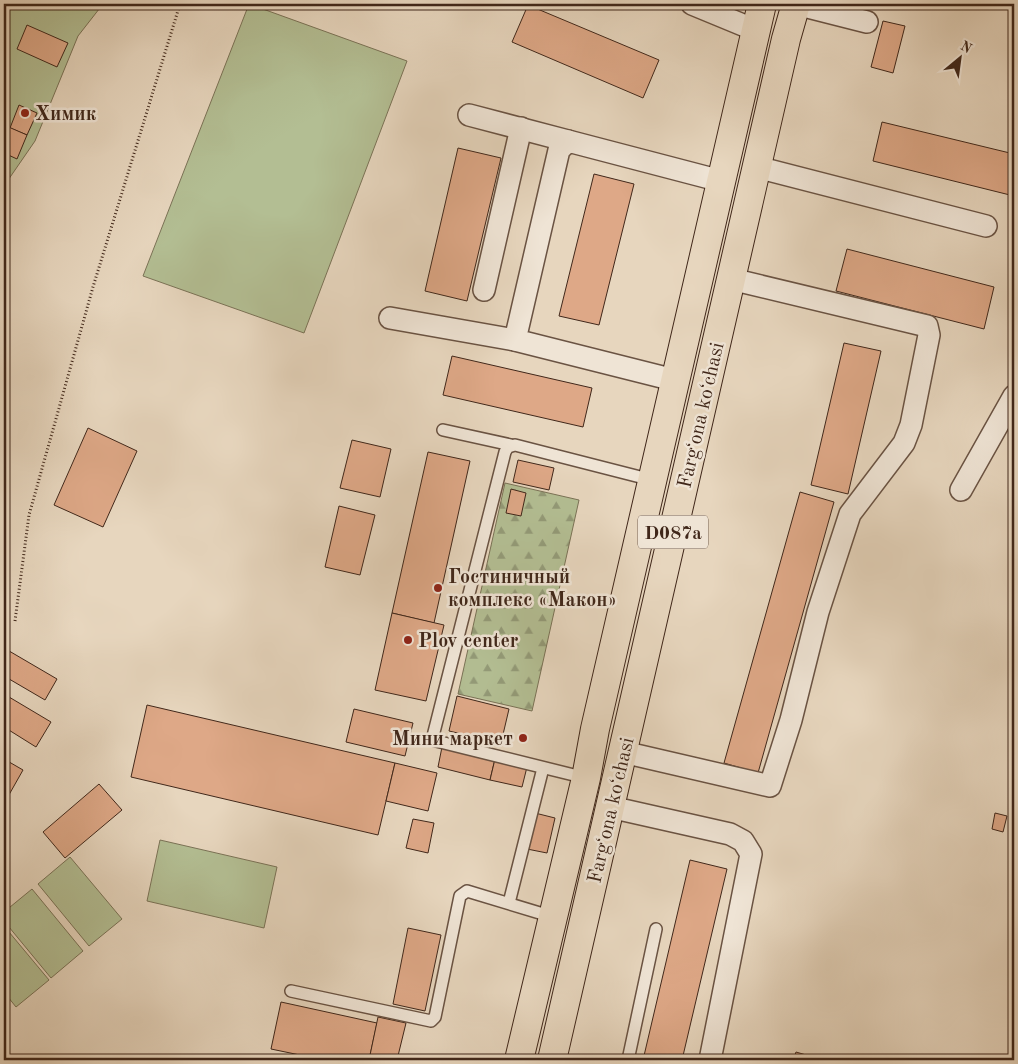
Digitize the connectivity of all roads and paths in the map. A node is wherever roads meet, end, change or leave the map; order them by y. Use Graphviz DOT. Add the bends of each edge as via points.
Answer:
graph roads {
  1 [pos="180,4"];
  2 [pos="692,4"];
  3 [pos="762,4"];
  4 [pos="796,4"];
  5 [pos="866,22"];
  6 [pos="755,30"];
  7 [pos="468,114"];
  8 [pos="521,128"];
  9 [pos="568,141"];
  10 [pos="757,167"];
  11 [pos="721,181"];
  12 [pos="986,226"];
  13 [pos="731,279"];
  14 [pos="484,290"];
  15 [pos="390,318"];
  16 [pos="515,340"];
  17 [pos="674,380"];
  18 [pos="1014,396"];
  19 [pos="443,430"];
  20 [pos="511,446"];
  21 [pos="652,480"];
  22 [pos="961,490"];
  23 [pos="15,621"];
  24 [pos="623,752"];
  25 [pos="543,768"];
  26 [pos="586,778"];
  27 [pos="610,807"];
  28 [pos="510,903"];
  29 [pos="553,917"];
  30 [pos="656,930"];
  31 [pos="291,991"];
  32 [pos="534,996"];
  33 [pos="565,1002"];
  34 [pos="519,1060"];
  35 [pos="552,1060"];
  36 [pos="628,1060"];
  37 [pos="710,1060"];
  1 -- 23 [label="path" via="93,286 30,515"];
  2 -- 6 [label="street"];
  3 -- 6 [label="main road, Fargʻona koʻchasi / D087a"];
  4 -- 5 [label="street"];
  4 -- 10 [label="main road, Fargʻona koʻchasi / D087a"];
  6 -- 11 [label="main road, Fargʻona koʻchasi / D087a"];
  7 -- 8 [label="street"];
  8 -- 9 [label="street"];
  8 -- 14 [label="street"];
  9 -- 11 [label="street"];
  9 -- 16 [label="street" via="559,150"];
  10 -- 12 [label="street"];
  10 -- 13 [label="main road, Fargʻona koʻchasi / D087a"];
  11 -- 17 [label="main road, Fargʻona koʻchasi / D087a"];
  13 -- 24 [label="main road, Fargʻona koʻchasi / D087a"];
  13 -- 24 [label="street" via="926,326 929,335 911,425 904,443 850,514 818,612 791,720 770,786"];
  15 -- 16 [label="street"];
  16 -- 17 [label="street"];
  17 -- 21 [label="main road, Fargʻona koʻchasi / D087a"];
  18 -- 22 [label="street"];
  19 -- 20 [label="lane"];
  20 -- 21 [label="lane"];
  20 -- 25 [label="lane" via="505,452 432,740"];
  21 -- 26 [label="main road, Fargʻona koʻchasi / D087a"];
  24 -- 27 [label="main road, Fargʻona koʻchasi / D087a"];
  25 -- 26 [label="lane"];
  25 -- 28 [label="lane"];
  26 -- 29 [label="main road, Fargʻona koʻchasi / D087a"];
  27 -- 33 [label="main road, Fargʻona koʻchasi / D087a"];
  27 -- 37 [label="street" via="730,834 742,841 751,854"];
  28 -- 29 [label="lane"];
  28 -- 31 [label="lane" via="467,891 460,896 435,1017 431,1021"];
  29 -- 32 [label="main road, Fargʻona koʻchasi / D087a"];
  30 -- 36 [label="lane"];
  32 -- 33 [label="main road"];
  32 -- 34 [label="main road, Fargʻona koʻchasi / D087a"];
  33 -- 35 [label="main road, Fargʻona koʻchasi / D087a"];
}
